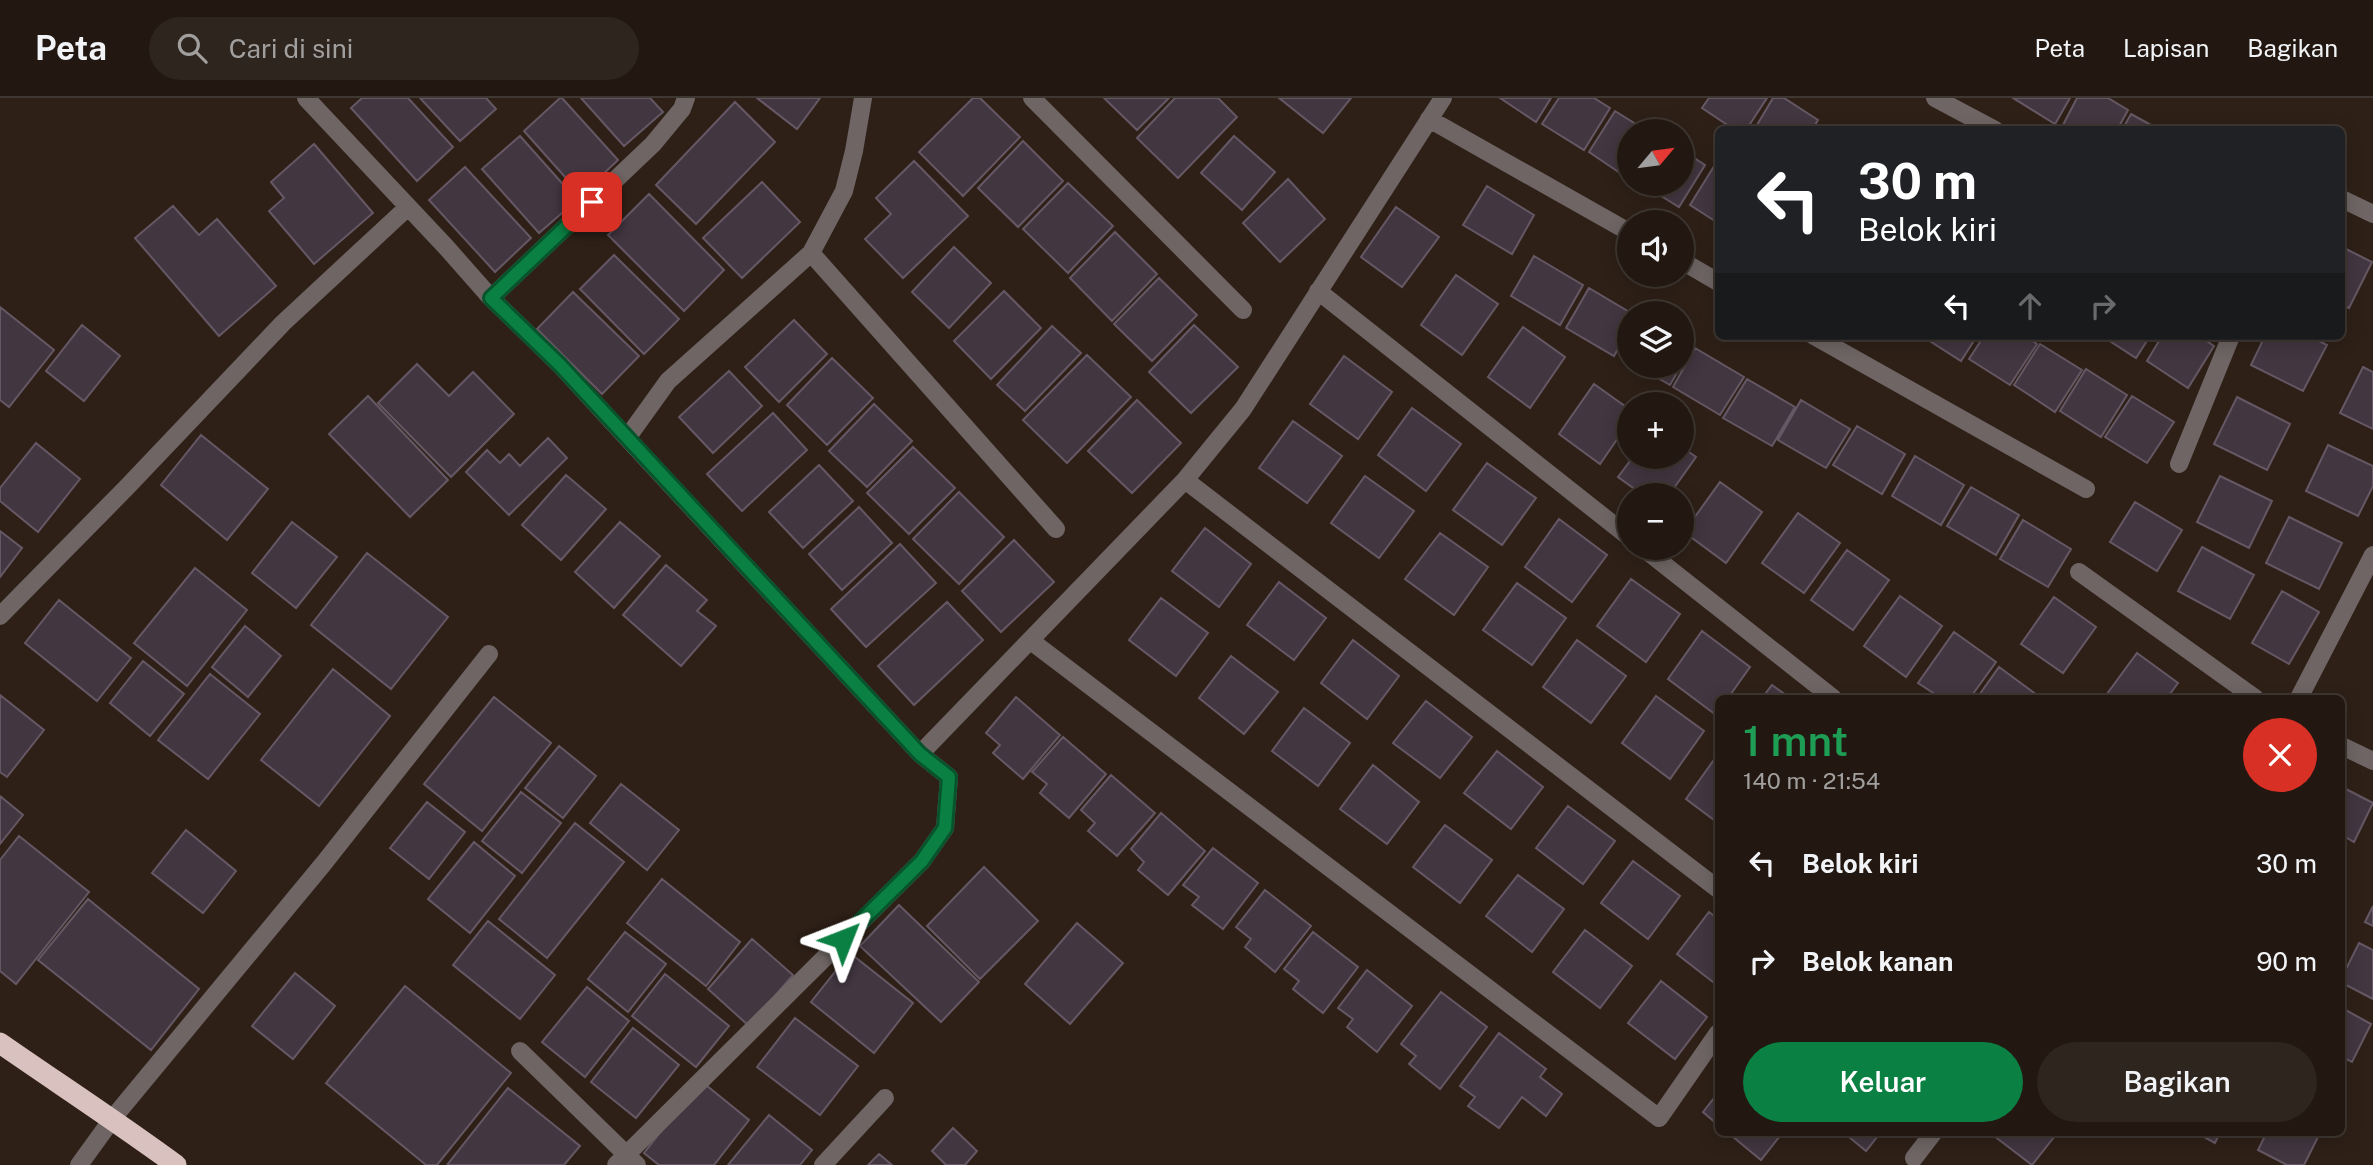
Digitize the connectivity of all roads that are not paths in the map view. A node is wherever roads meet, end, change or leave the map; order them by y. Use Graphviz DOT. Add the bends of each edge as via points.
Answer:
graph roads {
  1 [pos="686,98"];
  2 [pos="863,98"];
  3 [pos="1032,98"];
  4 [pos="1443,98"];
  5 [pos="1934,98"];
  6 [pos="309,99"];
  7 [pos="1429,119"];
  8 [pos="1987,126"];
  9 [pos="2345,200"];
  10 [pos="408,207"];
  11 [pos="2373,214"];
  12 [pos="1617,225"];
  13 [pos="811,253"];
  14 [pos="1694,268"];
  15 [pos="1715,280"];
  16 [pos="1318,291"];
  17 [pos="491,298"];
  18 [pos="1243,310"];
  19 [pos="1821,340"];
  20 [pos="2229,340"];
  21 [pos="627,438"];
  22 [pos="2179,464"];
  23 [pos="1185,480"];
  24 [pos="2086,489"];
  25 [pos="1617,528"];
  26 [pos="1056,529"];
  27 [pos="2373,555"];
  28 [pos="1658,560"];
  29 [pos="2079,572"];
  30 [pos="0,616"];
  31 [pos="1031,640"];
  32 [pos="489,654"];
  33 [pos="1829,695"];
  34 [pos="2251,695"];
  35 [pos="2301,695"];
  36 [pos="2345,747"];
  37 [pos="920,754"];
  38 [pos="2373,761"];
  39 [pos="1715,887"];
  40 [pos="1715,1037"];
  41 [pos="0,1043"];
  42 [pos="520,1051"];
  43 [pos="885,1098"];
  44 [pos="113,1118"];
  45 [pos="1931,1136"];
  46 [pos="1914,1158"];
  47 [pos="626,1162"];
  48 [pos="79,1165"];
  49 [pos="176,1165"];
  50 [pos="823,1165"];
  1 -- 17 [label="street" via="653,144"];
  2 -- 13 [label="street" via="844,191"];
  3 -- 18 [label="street"];
  4 -- 7 [label="street"];
  5 -- 8 [label="street"];
  6 -- 10 [label="street"];
  7 -- 12 [label="street"];
  7 -- 16 [label="street"];
  9 -- 11 [label="street"];
  10 -- 17 [label="street"];
  10 -- 30 [label="street" via="283,323"];
  13 -- 21 [label="street" via="668,381"];
  13 -- 26 [label="street"];
  14 -- 15 [label="street"];
  16 -- 23 [label="street" via="1243,409"];
  16 -- 25 [label="street"];
  17 -- 21 [label="street"];
  19 -- 24 [label="street"];
  20 -- 22 [label="street"];
  21 -- 37 [label="street"];
  23 -- 31 [label="street"];
  23 -- 39 [label="street"];
  27 -- 35 [label="street"];
  28 -- 33 [label="street"];
  29 -- 34 [label="street"];
  31 -- 37 [label="street"];
  31 -- 40 [label="street" via="1658,1118"];
  32 -- 44 [label="street"];
  36 -- 38 [label="street"];
  37 -- 47 [label="street" via="949,777 945,828 922,861"];
  41 -- 44 [label="highway"];
  42 -- 47 [label="street"];
  43 -- 50 [label="street"];
  44 -- 48 [label="street"];
  44 -- 49 [label="highway"];
  45 -- 46 [label="street"];
}
